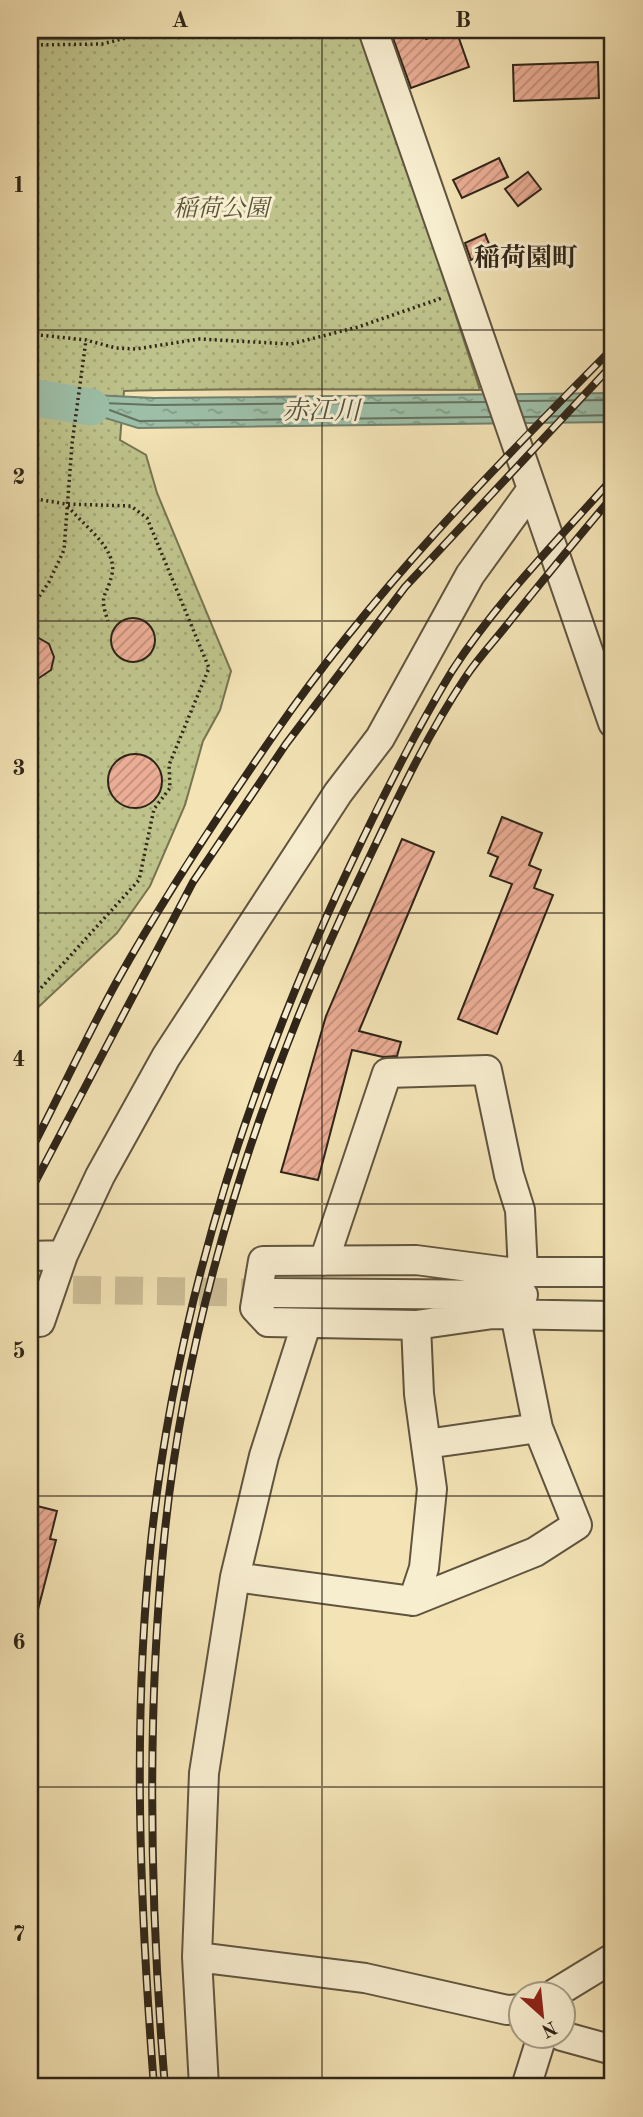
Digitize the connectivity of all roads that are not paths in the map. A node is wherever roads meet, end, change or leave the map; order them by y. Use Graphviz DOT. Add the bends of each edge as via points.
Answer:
graph roads {
  1 [pos="373,30"];
  2 [pos="532,489"];
  3 [pos="613,723"];
  4 [pos="64,1255"];
  5 [pos="30,1256"];
  6 [pos="324,1261"];
  7 [pos="523,1272"];
  8 [pos="613,1272"];
  9 [pos="275,1293"];
  10 [pos="613,1296"];
  11 [pos="515,1314"];
  12 [pos="613,1316"];
  13 [pos="30,1322"];
  14 [pos="306,1325"];
  15 [pos="416,1325"];
  16 [pos="538,1428"];
  17 [pos="426,1444"];
  18 [pos="235,1577"];
  19 [pos="413,1601"];
  20 [pos="197,1957"];
  21 [pos="613,1958"];
  22 [pos="576,1981"];
  23 [pos="506,2010"];
  24 [pos="576,2040"];
  25 [pos="538,2050"];
  26 [pos="613,2050"];
  27 [pos="204,2087"];
  28 [pos="526,2087"];
  1 -- 2 [label="street"];
  2 -- 3 [label="street"];
  2 -- 4 [label="street" via="470,575 380,738 338,793 166,1057 100,1176"];
  4 -- 5 [label="street"];
  4 -- 13 [label="street" via="40,1321"];
  6 -- 7 [label="street" via="416,1260"];
  6 -- 7 [label="street" via="387,1073 487,1070 520,1210"];
  6 -- 14 [label="street" via="263,1261 256,1308 268,1322"];
  7 -- 8 [label="street"];
  9 -- 10 [label="street"];
  11 -- 12 [label="street"];
  11 -- 15 [label="street"];
  11 -- 16 [label="street"];
  14 -- 15 [label="street"];
  14 -- 18 [label="street" via="264,1456"];
  15 -- 17 [label="street"];
  16 -- 17 [label="street"];
  16 -- 19 [label="street" via="577,1525 535,1552"];
  17 -- 19 [label="street" via="432,1489 424,1568"];
  18 -- 19 [label="street"];
  18 -- 20 [label="street" via="204,1773"];
  20 -- 23 [label="street" via="365,1978"];
  20 -- 27 [label="street"];
  21 -- 22 [label="street"];
  24 -- 26 [label="street"];
  25 -- 28 [label="street"];
}
